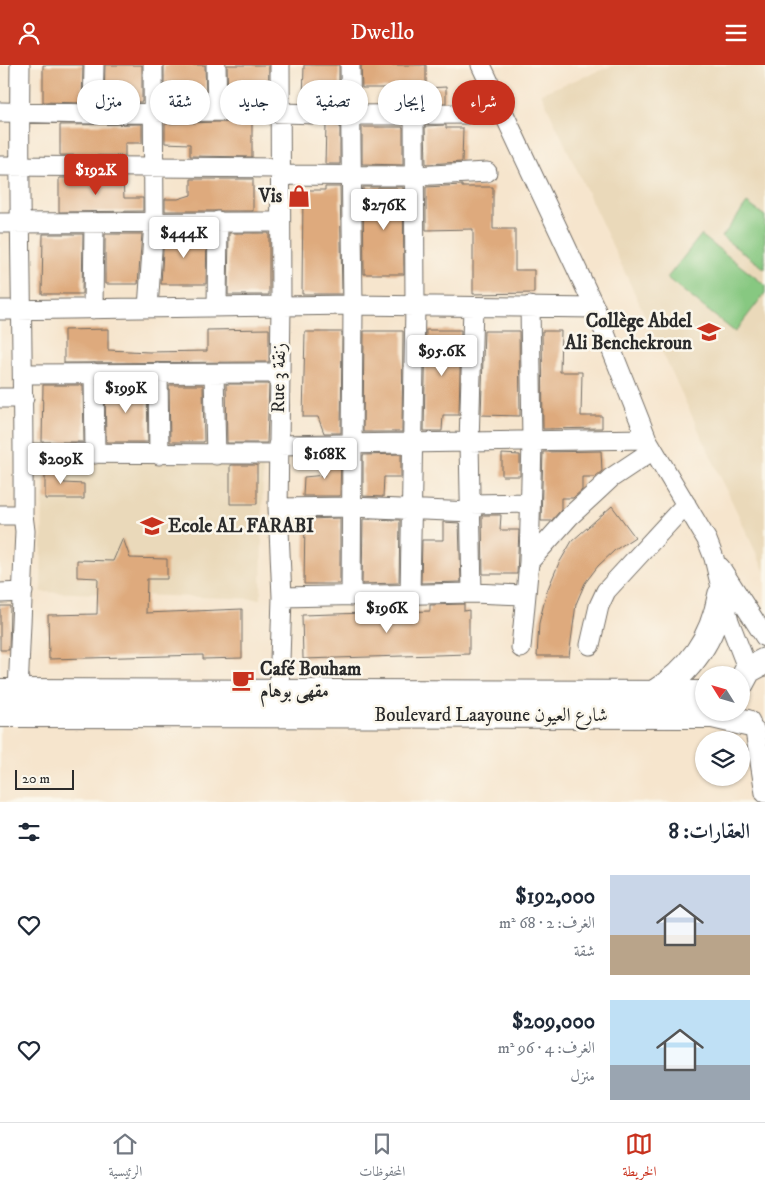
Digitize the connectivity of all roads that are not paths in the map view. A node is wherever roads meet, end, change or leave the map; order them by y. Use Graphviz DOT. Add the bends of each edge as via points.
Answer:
graph roads {
  1 [pos="20,65"];
  2 [pos="94,65"];
  3 [pos="153,65"];
  4 [pos="216,65"];
  5 [pos="280,65"];
  6 [pos="350,65"];
  7 [pos="481,65"];
  8 [pos="94,80"];
  9 [pos="153,80"];
  10 [pos="280,80"];
  11 [pos="350,80"];
  12 [pos="210,111"];
  13 [pos="217,111"];
  14 [pos="220,111"];
  15 [pos="0,112"];
  16 [pos="20,112"];
  17 [pos="77,114"];
  18 [pos="152,125"];
  19 [pos="280,125"];
  20 [pos="351,125"];
  21 [pos="414,125"];
  22 [pos="0,166"];
  23 [pos="20,166"];
  24 [pos="152,169"];
  25 [pos="280,172"];
  26 [pos="487,172"];
  27 [pos="351,175"];
  28 [pos="414,177"];
  29 [pos="218,221"];
  30 [pos="280,221"];
  31 [pos="94,222"];
  32 [pos="154,222"];
  33 [pos="0,223"];
  34 [pos="20,223"];
  35 [pos="281,305"];
  36 [pos="353,305"];
  37 [pos="415,306"];
  38 [pos="530,306"];
  39 [pos="217,307"];
  40 [pos="473,307"];
  41 [pos="148,308"];
  42 [pos="595,308"];
  43 [pos="93,309"];
  44 [pos="0,310"];
  45 [pos="21,311"];
  46 [pos="94,373"];
  47 [pos="158,373"];
  48 [pos="279,373"];
  49 [pos="24,374"];
  50 [pos="214,374"];
  51 [pos="0,398"];
  52 [pos="24,398"];
  53 [pos="532,441"];
  54 [pos="412,443"];
  55 [pos="469,443"];
  56 [pos="351,444"];
  57 [pos="650,445"];
  58 [pos="278,450"];
  59 [pos="24,453"];
  60 [pos="95,454"];
  61 [pos="159,455"];
  62 [pos="216,455"];
  63 [pos="530,503"];
  64 [pos="686,504"];
  65 [pos="352,507"];
  66 [pos="278,508"];
  67 [pos="472,508"];
  68 [pos="410,511"];
  69 [pos="0,515"];
  70 [pos="23,515"];
  71 [pos="714,558"];
  72 [pos="529,562"];
  73 [pos="23,592"];
  74 [pos="0,593"];
  75 [pos="472,593"];
  76 [pos="410,595"];
  77 [pos="525,595"];
  78 [pos="721,595"];
  79 [pos="350,596"];
  80 [pos="282,597"];
  81 [pos="765,637"];
  82 [pos="590,645"];
  83 [pos="521,648"];
  84 [pos="751,671"];
  85 [pos="9,692"];
  86 [pos="279,692"];
  87 [pos="652,695"];
  88 [pos="695,703"];
  89 [pos="695,705"];
  90 [pos="0,714"];
  91 [pos="752,725"];
  92 [pos="765,793"];
  1 -- 16 [label="street"];
  2 -- 8 [label="street"];
  3 -- 9 [label="street"];
  4 -- 13 [label="street"];
  5 -- 10 [label="street, Rue 3 زنقة"];
  6 -- 11 [label="street"];
  7 -- 42 [label="street"];
  12 -- 13 [label="street"];
  13 -- 14 [label="street"];
  15 -- 16 [label="street"];
  16 -- 17 [label="street"];
  16 -- 23 [label="street"];
  18 -- 24 [label="street"];
  19 -- 25 [label="street, Rue 3 زنقة"];
  20 -- 27 [label="street"];
  21 -- 28 [label="street"];
  22 -- 23 [label="street"];
  23 -- 24 [label="street"];
  23 -- 34 [label="street"];
  24 -- 25 [label="street"];
  24 -- 32 [label="street"];
  25 -- 27 [label="street"];
  25 -- 30 [label="street, Rue 3 زنقة"];
  26 -- 28 [label="street"];
  27 -- 28 [label="street"];
  27 -- 36 [label="street"];
  28 -- 37 [label="street"];
  29 -- 30 [label="street"];
  29 -- 32 [label="street"];
  29 -- 39 [label="street"];
  30 -- 35 [label="street, Rue 3 زنقة"];
  31 -- 32 [label="street"];
  31 -- 34 [label="street"];
  31 -- 43 [label="street"];
  32 -- 41 [label="street"];
  33 -- 34 [label="street"];
  34 -- 45 [label="street"];
  35 -- 36 [label="street"];
  35 -- 39 [label="street"];
  35 -- 48 [label="street, Rue 3 زنقة"];
  36 -- 37 [label="street"];
  36 -- 56 [label="street"];
  37 -- 40 [label="street"];
  37 -- 54 [label="street"];
  38 -- 40 [label="street"];
  38 -- 42 [label="street"];
  38 -- 53 [label="street"];
  39 -- 41 [label="street"];
  40 -- 55 [label="street"];
  41 -- 43 [label="street"];
  42 -- 57 [label="street"];
  43 -- 45 [label="street"];
  44 -- 45 [label="street"];
  45 -- 49 [label="street"];
  46 -- 47 [label="street"];
  46 -- 49 [label="street"];
  46 -- 60 [label="street"];
  47 -- 50 [label="street"];
  47 -- 61 [label="street"];
  48 -- 50 [label="street"];
  48 -- 58 [label="street, Rue 3 زنقة"];
  49 -- 52 [label="street"];
  50 -- 62 [label="street"];
  51 -- 52 [label="street"];
  52 -- 59 [label="street"];
  53 -- 55 [label="street"];
  53 -- 57 [label="street"];
  53 -- 63 [label="street"];
  54 -- 55 [label="street"];
  54 -- 56 [label="street"];
  54 -- 68 [label="street"];
  55 -- 67 [label="street"];
  56 -- 58 [label="street"];
  56 -- 65 [label="street"];
  57 -- 64 [label="street"];
  57 -- 72 [label="street" via="570,516"];
  58 -- 62 [label="street"];
  58 -- 66 [label="street, Rue 3 زنقة"];
  59 -- 60 [label="street"];
  59 -- 70 [label="street"];
  60 -- 61 [label="street"];
  61 -- 62 [label="street"];
  63 -- 67 [label="street"];
  63 -- 72 [label="street"];
  64 -- 71 [label="street"];
  64 -- 82 [label="street" via="606,591"];
  65 -- 66 [label="street"];
  65 -- 68 [label="street"];
  65 -- 79 [label="street"];
  66 -- 80 [label="street, Rue 3 زنقة"];
  67 -- 68 [label="street"];
  67 -- 75 [label="street"];
  68 -- 76 [label="street"];
  69 -- 70 [label="street"];
  70 -- 73 [label="street"];
  71 -- 78 [label="street"];
  71 -- 81 [label="street"];
  72 -- 77 [label="street"];
  73 -- 74 [label="street"];
  73 -- 85 [label="street"];
  75 -- 76 [label="street"];
  75 -- 77 [label="street"];
  76 -- 79 [label="street"];
  77 -- 83 [label="street"];
  78 -- 84 [label="street"];
  78 -- 87 [label="street" via="714,627 699,653"];
  79 -- 80 [label="street"];
  80 -- 86 [label="street, Rue 3 زنقة"];
  85 -- 86 [label="street, Boulevard Laayoune شارع العيون"];
  86 -- 87 [label="street, Boulevard Laayoune شارع العيون"];
  87 -- 88 [label="street, Boulevard Laayoune شارع العيون"];
  89 -- 90 [label="street, Boulevard Laayoune شارع العيون"];
  91 -- 92 [label="street"];
}
